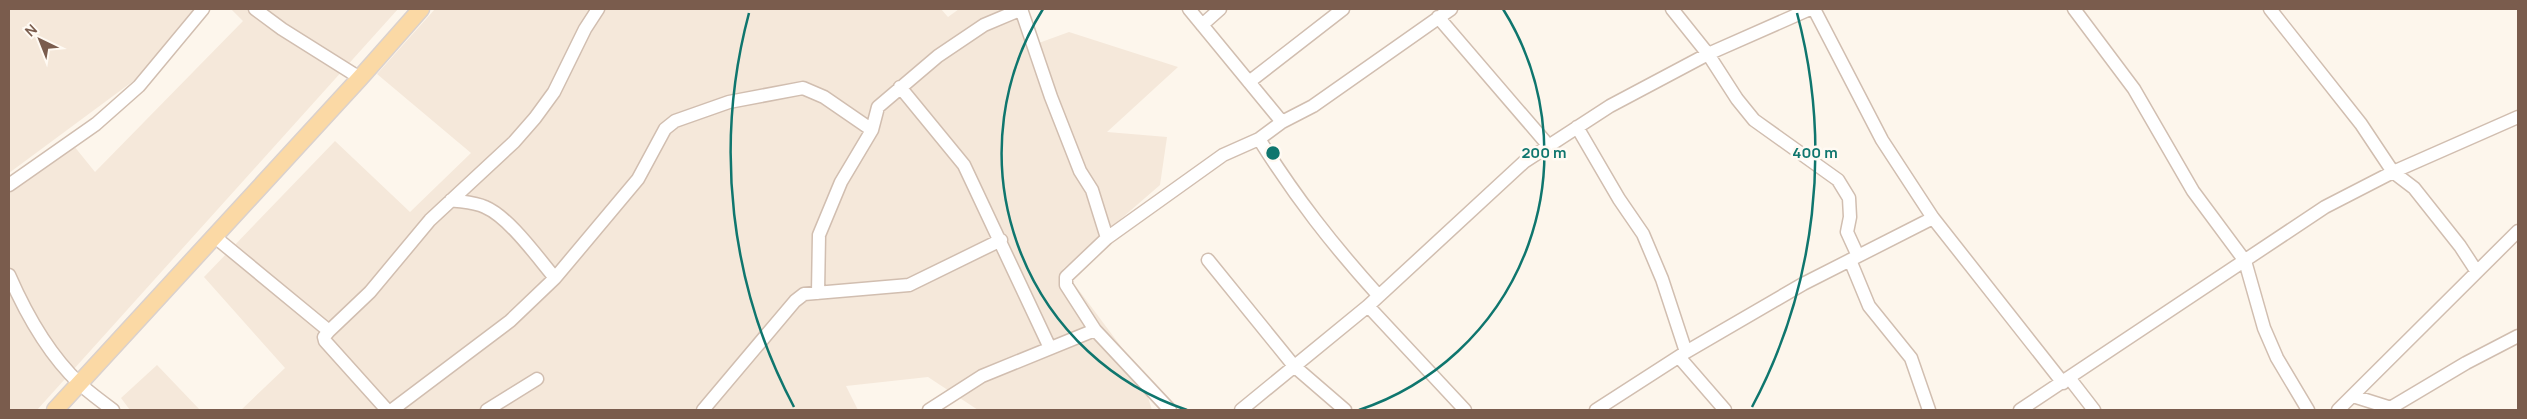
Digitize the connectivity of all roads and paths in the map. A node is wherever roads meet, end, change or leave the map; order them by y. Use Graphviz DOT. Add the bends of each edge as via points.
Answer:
graph roads {
  1 [pos="202,9"];
  2 [pos="255,9"];
  3 [pos="421,9"];
  4 [pos="598,9"];
  5 [pos="1021,9"];
  6 [pos="1189,9"];
  7 [pos="1220,9"];
  8 [pos="1343,9"];
  9 [pos="1451,9"];
  10 [pos="1672,9"];
  11 [pos="1810,9"];
  12 [pos="1814,9"];
  13 [pos="2074,9"];
  14 [pos="2270,9"];
  15 [pos="1438,16"];
  16 [pos="1202,24"];
  17 [pos="1708,54"];
  18 [pos="360,78"];
  19 [pos="1249,82"];
  20 [pos="900,87"];
  21 [pos="2518,117"];
  22 [pos="1282,122"];
  23 [pos="1577,127"];
  24 [pos="872,130"];
  25 [pos="1259,139"];
  26 [pos="1548,145"];
  27 [pos="2393,172"];
  28 [pos="9,185"];
  29 [pos="451,200"];
  30 [pos="1933,218"];
  31 [pos="2518,231"];
  32 [pos="215,237"];
  33 [pos="1107,238"];
  34 [pos="1001,240"];
  35 [pos="1854,258"];
  36 [pos="1208,260"];
  37 [pos="2245,261"];
  38 [pos="2477,272"];
  39 [pos="9,275"];
  40 [pos="554,278"];
  41 [pos="818,294"];
  42 [pos="1378,295"];
  43 [pos="1368,306"];
  44 [pos="1095,330"];
  45 [pos="329,331"];
  46 [pos="2518,336"];
  47 [pos="1050,348"];
  48 [pos="1682,355"];
  49 [pos="1294,366"];
  50 [pos="537,379"];
  51 [pos="2066,381"];
  52 [pos="79,383"];
  53 [pos="2353,396"];
  54 [pos="2389,409"];
  55 [pos="55,410"];
  56 [pos="113,410"];
  57 [pos="387,410"];
  58 [pos="392,410"];
  59 [pos="488,410"];
  60 [pos="703,410"];
  61 [pos="929,410"];
  62 [pos="1170,410"];
  63 [pos="1241,410"];
  64 [pos="1345,410"];
  65 [pos="1465,410"];
  66 [pos="1596,410"];
  67 [pos="1725,410"];
  68 [pos="1929,410"];
  69 [pos="2020,410"];
  70 [pos="2094,410"];
  71 [pos="2308,410"];
  72 [pos="2338,410"];
  1 -- 28 [label="street" via="140,86 96,124"];
  2 -- 18 [label="street"];
  3 -- 18 [label="main road"];
  4 -- 29 [label="street" via="554,92 535,118 514,142"];
  5 -- 20 [label="street" via="984,25"];
  5 -- 33 [label="street" via="1080,171 1092,190"];
  6 -- 16 [label="street"];
  7 -- 16 [label="street"];
  8 -- 19 [label="street"];
  9 -- 15 [label="street"];
  10 -- 17 [label="street"];
  11 -- 17 [label="street"];
  12 -- 30 [label="street" via="1882,140"];
  13 -- 37 [label="street" via="2134,89 2193,191"];
  14 -- 27 [label="street" via="2361,124"];
  15 -- 22 [label="street" via="1353,80"];
  15 -- 26 [label="street"];
  16 -- 19 [label="street"];
  17 -- 23 [label="street"];
  17 -- 35 [label="street" via="1754,120 1838,180 1850,198 1847,232"];
  18 -- 32 [label="main road"];
  19 -- 22 [label="street"];
  20 -- 24 [label="street" via="878,107"];
  20 -- 34 [label="street" via="956,153"];
  21 -- 27 [label="street"];
  22 -- 25 [label="street"];
  23 -- 26 [label="street"];
  23 -- 48 [label="street" via="1619,200 1643,234 1662,279"];
  24 -- 40 [label="street" via="824,98 802,88 729,102 675,121 665,129 638,179"];
  24 -- 41 [label="street" via="841,182 819,235"];
  25 -- 33 [label="street" via="1223,155"];
  25 -- 42 [label="street" via="1292,191 1332,244"];
  26 -- 42 [label="street" via="1515,169"];
  27 -- 37 [label="street" via="2325,207"];
  27 -- 38 [label="street" via="2414,188"];
  29 -- 40 [label="street" via="488,208 522,238"];
  29 -- 45 [label="street" via="430,220 370,292"];
  30 -- 35 [label="street"];
  30 -- 51 [label="street"];
  31 -- 38 [label="street"];
  32 -- 45 [label="street"];
  32 -- 52 [label="main road"];
  33 -- 44 [label="street" via="1070,271 1065,281"];
  34 -- 41 [label="street" via="909,285"];
  34 -- 47 [label="street"];
  35 -- 48 [label="street"];
  35 -- 68 [label="street" via="1869,306 1910,358"];
  36 -- 49 [label="street"];
  37 -- 51 [label="street"];
  37 -- 71 [label="street" via="2264,328 2277,358"];
  38 -- 53 [label="street"];
  39 -- 52 [label="street" via="37,331"];
  40 -- 58 [label="street" via="510,321"];
  41 -- 60 [label="street" via="804,294 795,301"];
  42 -- 43 [label="street"];
  43 -- 49 [label="street"];
  43 -- 65 [label="street"];
  44 -- 47 [label="street"];
  44 -- 62 [label="street"];
  45 -- 57 [label="street" via="324,341"];
  46 -- 54 [label="street"];
  47 -- 61 [label="street" via="982,376"];
  48 -- 66 [label="street"];
  48 -- 67 [label="street"];
  49 -- 63 [label="street"];
  49 -- 64 [label="street"];
  50 -- 59 [label="street"];
  51 -- 69 [label="street"];
  51 -- 70 [label="street"];
  52 -- 55 [label="main road"];
  52 -- 56 [label="street"];
  53 -- 54 [label="street"];
  53 -- 72 [label="street"];
}
